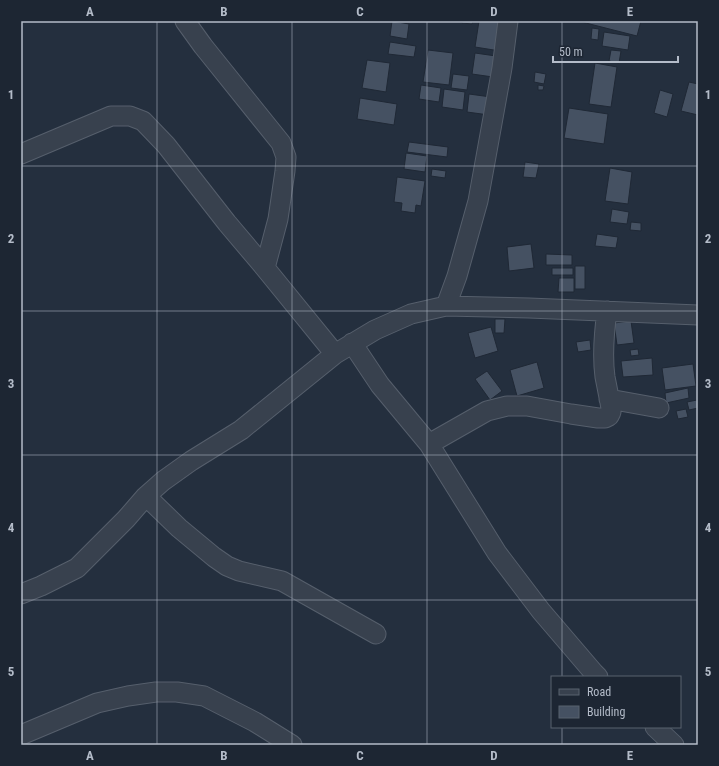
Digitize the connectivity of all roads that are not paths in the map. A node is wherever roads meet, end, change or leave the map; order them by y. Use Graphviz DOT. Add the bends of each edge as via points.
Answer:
graph roads {
  1 [pos="185,21"];
  2 [pos="508,21"];
  3 [pos="21,154"];
  4 [pos="266,268"];
  5 [pos="446,306"];
  6 [pos="606,311"];
  7 [pos="698,315"];
  8 [pos="352,344"];
  9 [pos="335,354"];
  10 [pos="609,399"];
  11 [pos="659,408"];
  12 [pos="429,444"];
  13 [pos="146,496"];
  14 [pos="21,594"];
  15 [pos="376,634"];
  16 [pos="597,676"];
  17 [pos="656,728"];
  18 [pos="21,735"];
  19 [pos="292,745"];
  20 [pos="674,745"];
  1 -- 4 [label="street" via="281,143 286,157 278,219"];
  2 -- 5 [label="street" via="478,201"];
  3 -- 4 [label="street" via="111,116 130,116 143,121 166,145 226,223"];
  4 -- 9 [label="street"];
  5 -- 6 [label="street"];
  5 -- 8 [label="street" via="412,314 375,330"];
  6 -- 7 [label="street"];
  6 -- 10 [label="street" via="603,355"];
  8 -- 9 [label="street"];
  8 -- 12 [label="street" via="380,385"];
  9 -- 13 [label="street" via="241,430 163,480"];
  10 -- 11 [label="street"];
  10 -- 12 [label="street" via="611,412 605,418 528,406 507,406 487,411"];
  12 -- 16 [label="street" via="497,553"];
  13 -- 14 [label="street" via="77,568"];
  13 -- 15 [label="street" via="179,528 227,566 282,581"];
  17 -- 20 [label="street"];
  18 -- 19 [label="street" via="97,703 156,692 177,692 204,696 255,722"];
}
